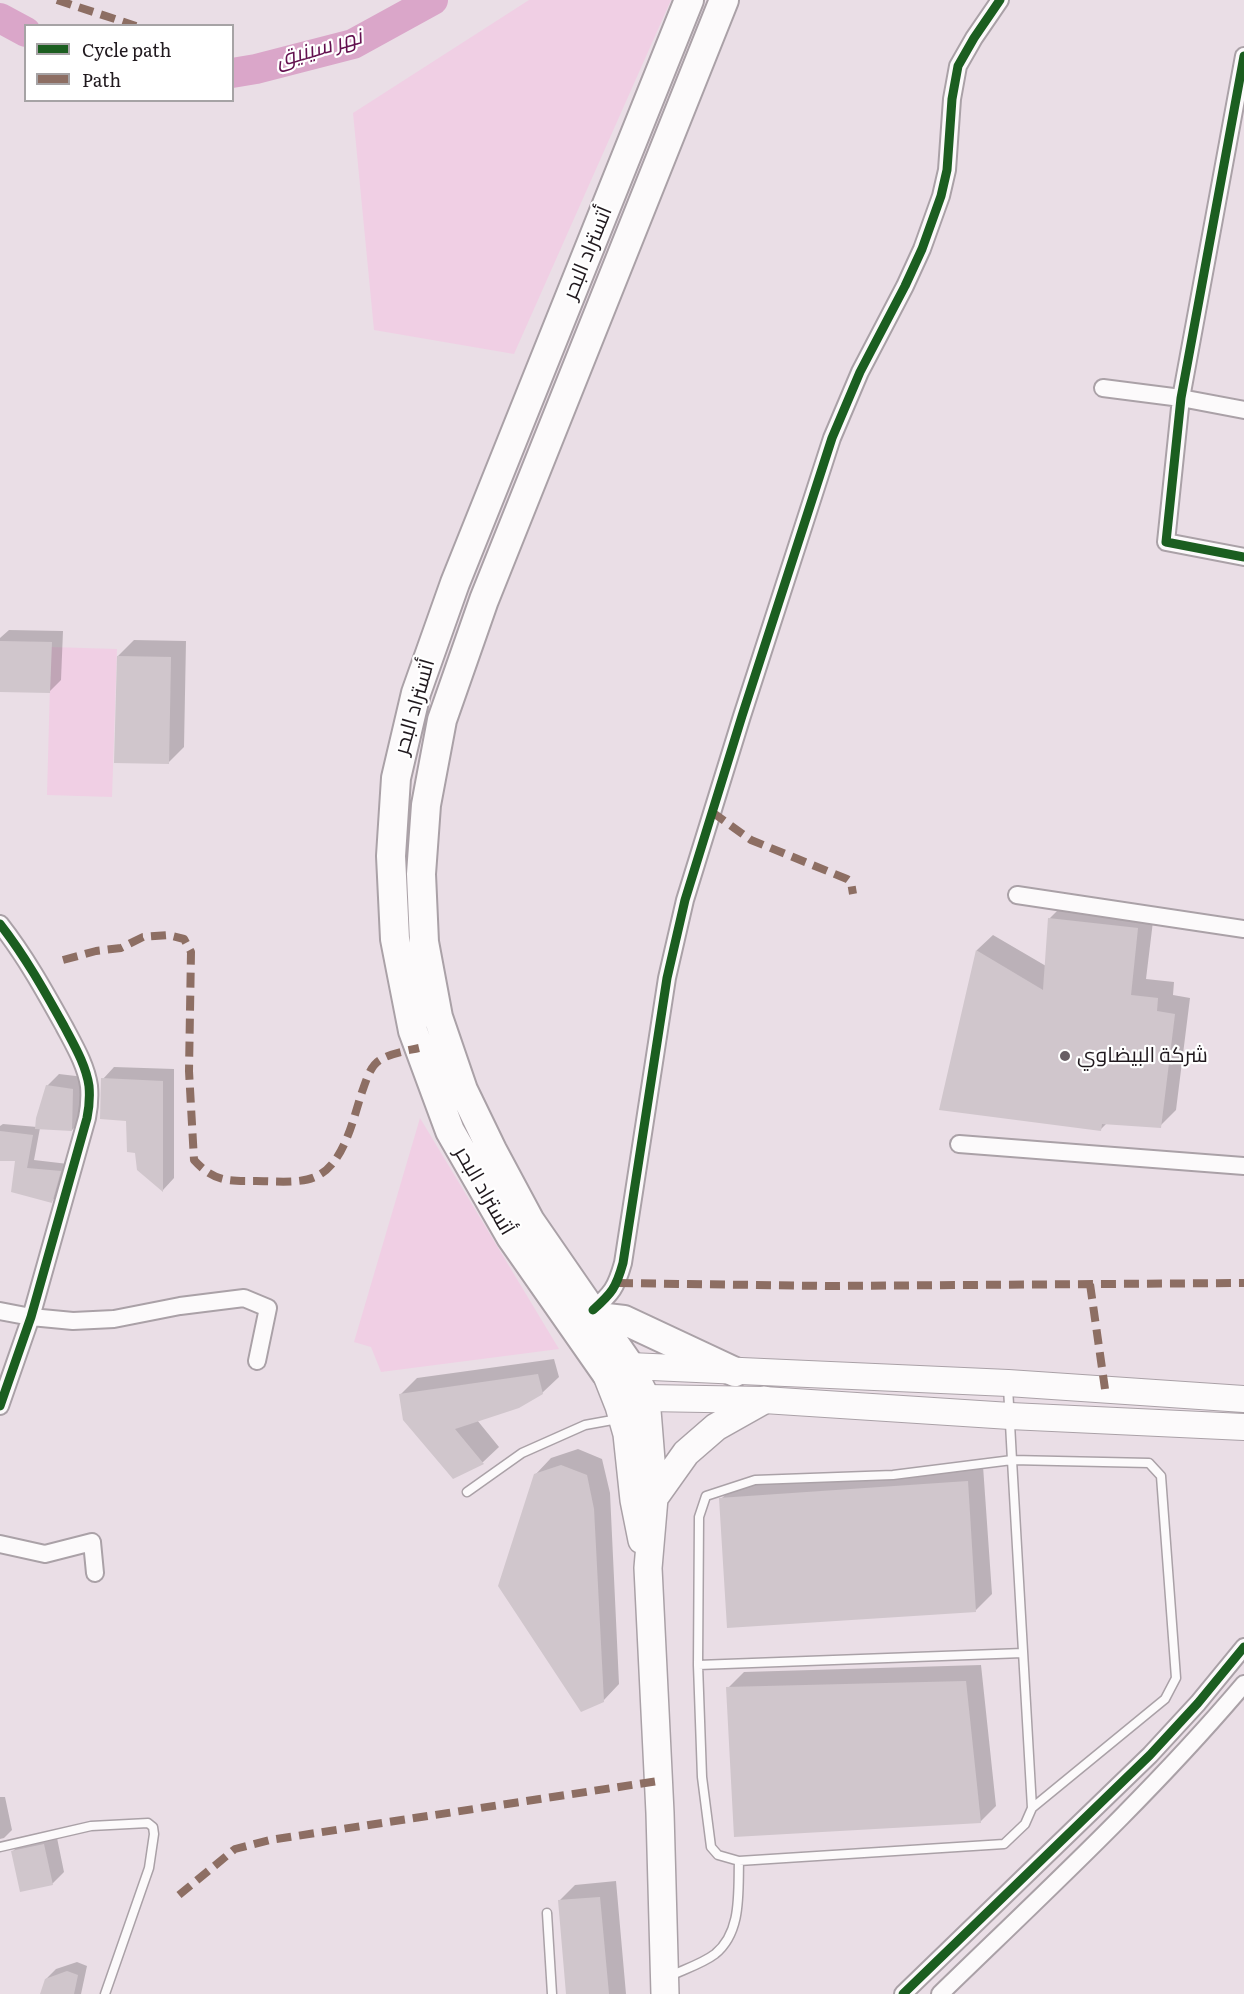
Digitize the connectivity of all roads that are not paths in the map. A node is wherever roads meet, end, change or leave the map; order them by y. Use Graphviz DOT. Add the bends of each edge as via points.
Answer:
graph roads {
  1 [pos="689,0"];
  2 [pos="724,0"];
  3 [pos="1000,0"];
  4 [pos="1244,56"];
  5 [pos="1103,387"];
  6 [pos="1181,398"];
  7 [pos="1244,410"];
  8 [pos="1244,557"];
  9 [pos="1017,896"];
  10 [pos="0,924"];
  11 [pos="1244,929"];
  12 [pos="959,1144"];
  13 [pos="1244,1166"];
  14 [pos="0,1311"];
  15 [pos="596,1313"];
  16 [pos="31,1317"];
  17 [pos="257,1361"];
  18 [pos="618,1370"];
  19 [pos="735,1372"];
  20 [pos="1008,1383"];
  21 [pos="646,1398"];
  22 [pos="1244,1399"];
  23 [pos="764,1400"];
  24 [pos="0,1406"];
  25 [pos="621,1412"];
  26 [pos="1010,1416"];
  27 [pos="1244,1427"];
  28 [pos="1012,1460"];
  29 [pos="466,1492"];
  30 [pos="654,1498"];
  31 [pos="0,1544"];
  32 [pos="648,1568"];
  33 [pos="95,1573"];
  34 [pos="1244,1647"];
  35 [pos="1023,1653"];
  36 [pos="698,1665"];
  37 [pos="1244,1684"];
  38 [pos="1032,1808"];
  39 [pos="0,1847"];
  40 [pos="739,1861"];
  41 [pos="547,1913"];
  42 [pos="665,1986"];
  43 [pos="105,1994"];
  44 [pos="552,1994"];
  45 [pos="903,1994"];
  46 [pos="940,1994"];
  1 -- 18 [label="highway, أتستراد البحر" via="455,583 416,693 396,778 392,845 395,939 413,1031 450,1131 511,1237"];
  2 -- 15 [label="highway, أتستراد البحر" via="484,600 442,720 426,805 421,874 424,942 438,1017 463,1090 492,1150 530,1221"];
  3 -- 15 [label="street" via="958,66 941,196 922,249 860,372 832,438 685,900 667,978 623,1263 618,1283"];
  4 -- 6 [label="street"];
  5 -- 6 [label="street"];
  6 -- 7 [label="street"];
  6 -- 8 [label="street" via="1166,542"];
  9 -- 11 [label="street"];
  10 -- 16 [label="street" via="37,976 82,1063 89,1085 87,1118"];
  12 -- 13 [label="street"];
  14 -- 16 [label="street"];
  15 -- 18 [label="highway, أتستراد البحر"];
  15 -- 19 [label="highway" via="624,1320"];
  16 -- 17 [label="street" via="114,1319 244,1299 268,1308"];
  16 -- 24 [label="street"];
  18 -- 19 [label="main road"];
  18 -- 21 [label="highway"];
  18 -- 25 [label="highway, أتستراد البحر"];
  19 -- 20 [label="main road"];
  20 -- 22 [label="main road"];
  20 -- 26 [label="lane"];
  21 -- 23 [label="main road"];
  21 -- 25 [label="main road"];
  21 -- 30 [label="highway"];
  23 -- 26 [label="main road"];
  23 -- 30 [label="highway" via="716,1427 686,1453"];
  25 -- 29 [label="lane" via="522,1453"];
  25 -- 32 [label="highway, أتستراد البحر"];
  26 -- 27 [label="main road"];
  26 -- 28 [label="lane"];
  28 -- 35 [label="lane"];
  28 -- 36 [label="lane" via="892,1475 755,1480 706,1496 699,1517"];
  28 -- 38 [label="lane" via="1149,1463 1161,1476 1176,1678 1165,1699"];
  30 -- 32 [label="highway"];
  31 -- 33 [label="street" via="45,1554 92,1542"];
  32 -- 42 [label="highway"];
  34 -- 45 [label="street" via="1150,1755"];
  35 -- 36 [label="lane"];
  35 -- 38 [label="lane"];
  36 -- 40 [label="lane" via="702,1778 711,1847 718,1855"];
  37 -- 46 [label="street" via="1148,1791"];
  38 -- 40 [label="lane" via="1025,1824 1004,1844"];
  39 -- 43 [label="lane" via="91,1826 148,1823 153,1827 149,1868"];
  40 -- 42 [label="lane" via="738,1911 729,1940"];
  41 -- 44 [label="lane"];
}
